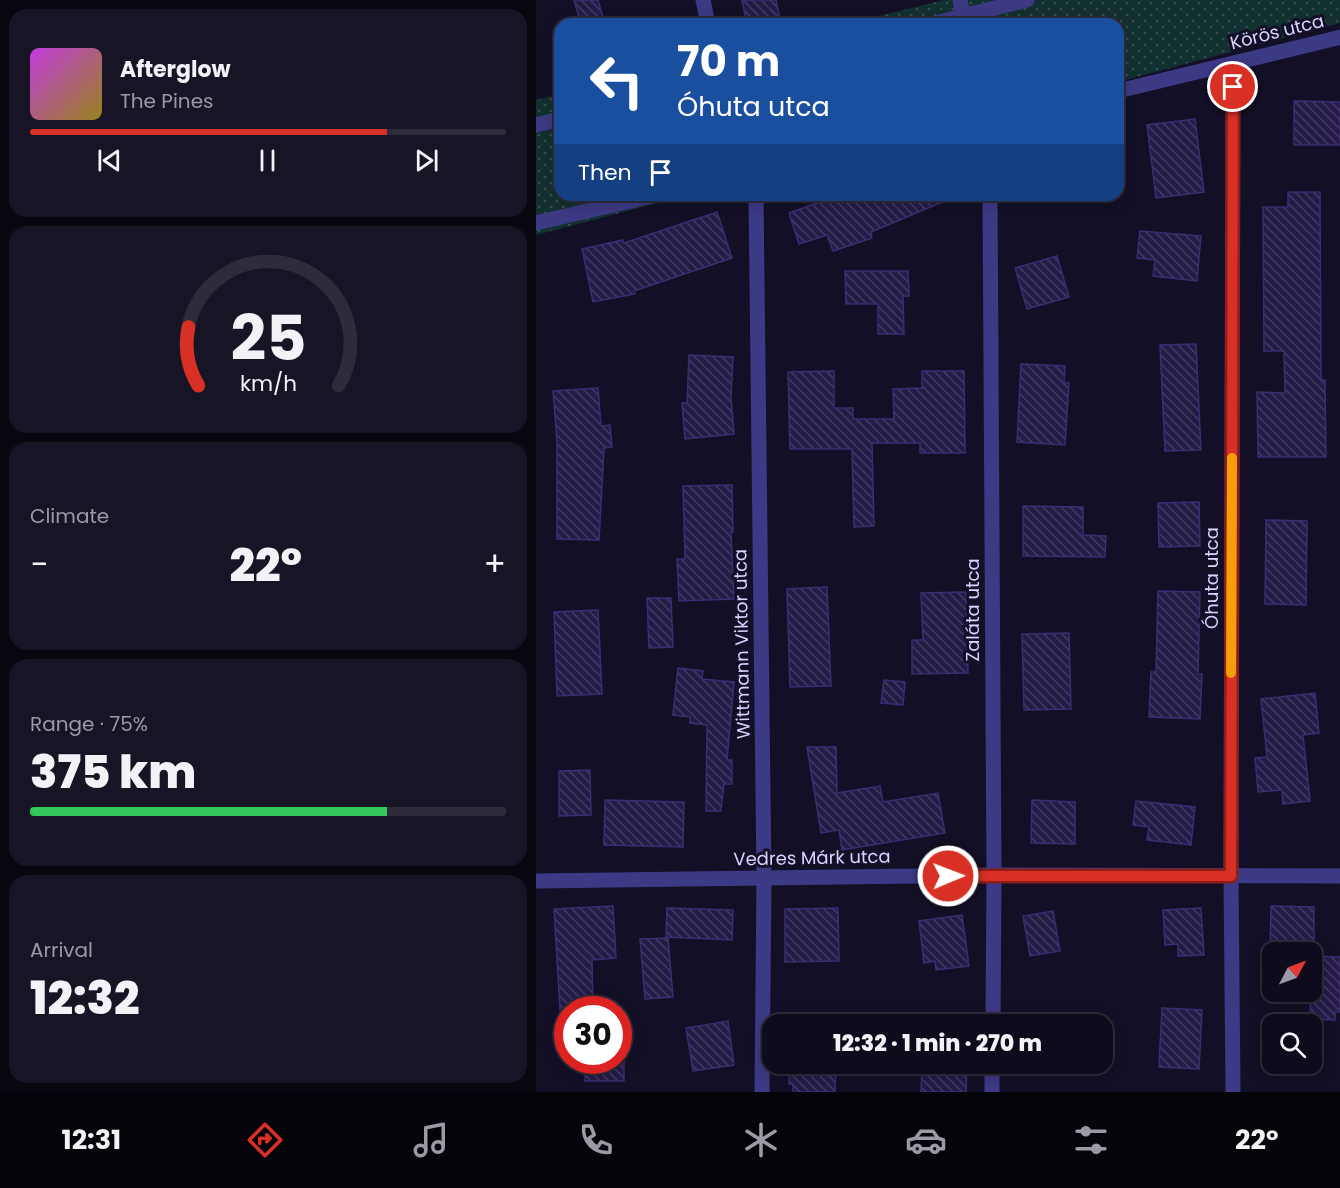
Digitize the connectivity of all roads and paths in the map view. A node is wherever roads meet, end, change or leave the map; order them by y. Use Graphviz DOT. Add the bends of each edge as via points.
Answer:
graph roads {
  1 [pos="702,0"];
  2 [pos="1027,0"];
  3 [pos="961,8"];
  4 [pos="706,18"];
  5 [pos="943,18"];
  6 [pos="1340,37"];
  7 [pos="1233,64"];
  8 [pos="1124,90"];
  9 [pos="554,120"];
  10 [pos="536,124"];
  11 [pos="630,201"];
  12 [pos="756,201"];
  13 [pos="990,201"];
  14 [pos="536,223"];
  15 [pos="994,875"];
  16 [pos="1231,876"];
  17 [pos="1340,876"];
  18 [pos="764,879"];
  19 [pos="536,881"];
  20 [pos="993,1014"];
  21 [pos="992,1074"];
  22 [pos="762,1092"];
  23 [pos="992,1092"];
  24 [pos="1233,1092"];
  1 -- 4 [label="street"];
  2 -- 3 [label="street"];
  3 -- 5 [label="street"];
  6 -- 7 [label="street, Körös utca"];
  7 -- 8 [label="street, Körös utca"];
  7 -- 16 [label="street, Óhuta utca"];
  9 -- 10 [label="street"];
  11 -- 14 [label="street"];
  12 -- 18 [label="street, Wittmann Viktor utca"];
  13 -- 15 [label="street, Zaláta utca"];
  15 -- 16 [label="street, Vedres Márk utca"];
  15 -- 18 [label="street, Vedres Márk utca"];
  15 -- 20 [label="street, Zaláta utca"];
  16 -- 17 [label="street, Vedres Márk utca"];
  16 -- 24 [label="street, Óhuta utca"];
  18 -- 19 [label="street, Vedres Márk utca"];
  18 -- 22 [label="street, Wittmann Viktor utca"];
  21 -- 23 [label="street"];
}
